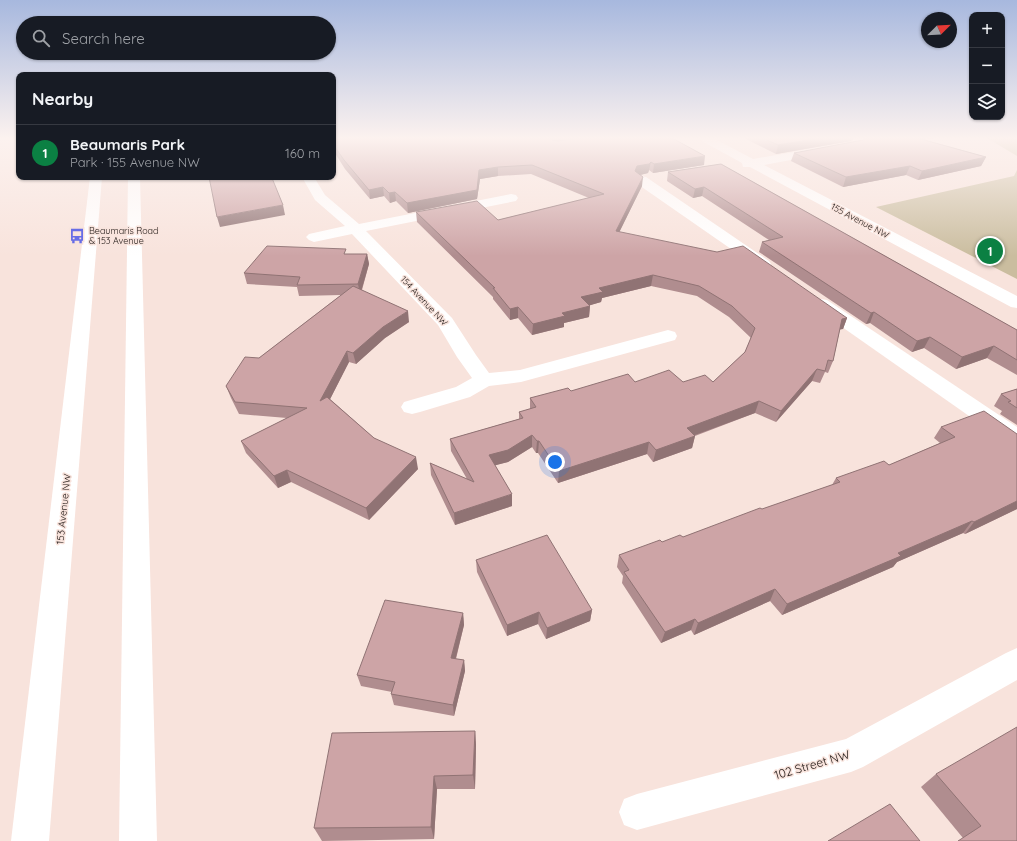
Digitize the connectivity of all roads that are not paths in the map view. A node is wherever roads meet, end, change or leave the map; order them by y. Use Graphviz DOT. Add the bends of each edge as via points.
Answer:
graph roads {
  1 [pos="779,177"];
  2 [pos="648,179"];
  3 [pos="96,180"];
  4 [pos="134,180"];
  5 [pos="310,180"];
  6 [pos="511,198"];
  7 [pos="356,229"];
  8 [pos="314,237"];
  9 [pos="777,274"];
  10 [pos="809,296"];
  11 [pos="1017,303"];
  12 [pos="668,336"];
  13 [pos="484,380"];
  14 [pos="412,407"];
  15 [pos="1017,438"];
  16 [pos="1017,662"];
  17 [pos="637,812"];
  18 [pos="30,841"];
  19 [pos="138,841"];
  1 -- 11 [label="street, 155 Avenue NW"];
  2 -- 9 [label="street"];
  3 -- 18 [label="street, 153 Avenue NW"];
  4 -- 19 [label="street"];
  5 -- 7 [label="street, 154 Avenue NW" via="320,197"];
  6 -- 7 [label="street"];
  7 -- 8 [label="street"];
  7 -- 13 [label="street, 154 Avenue NW" via="446,322"];
  10 -- 15 [label="street"];
  12 -- 13 [label="street" via="521,376"];
  13 -- 14 [label="street" via="463,392"];
  16 -- 17 [label="street, 102 Street NW" via="852,755"];
}
